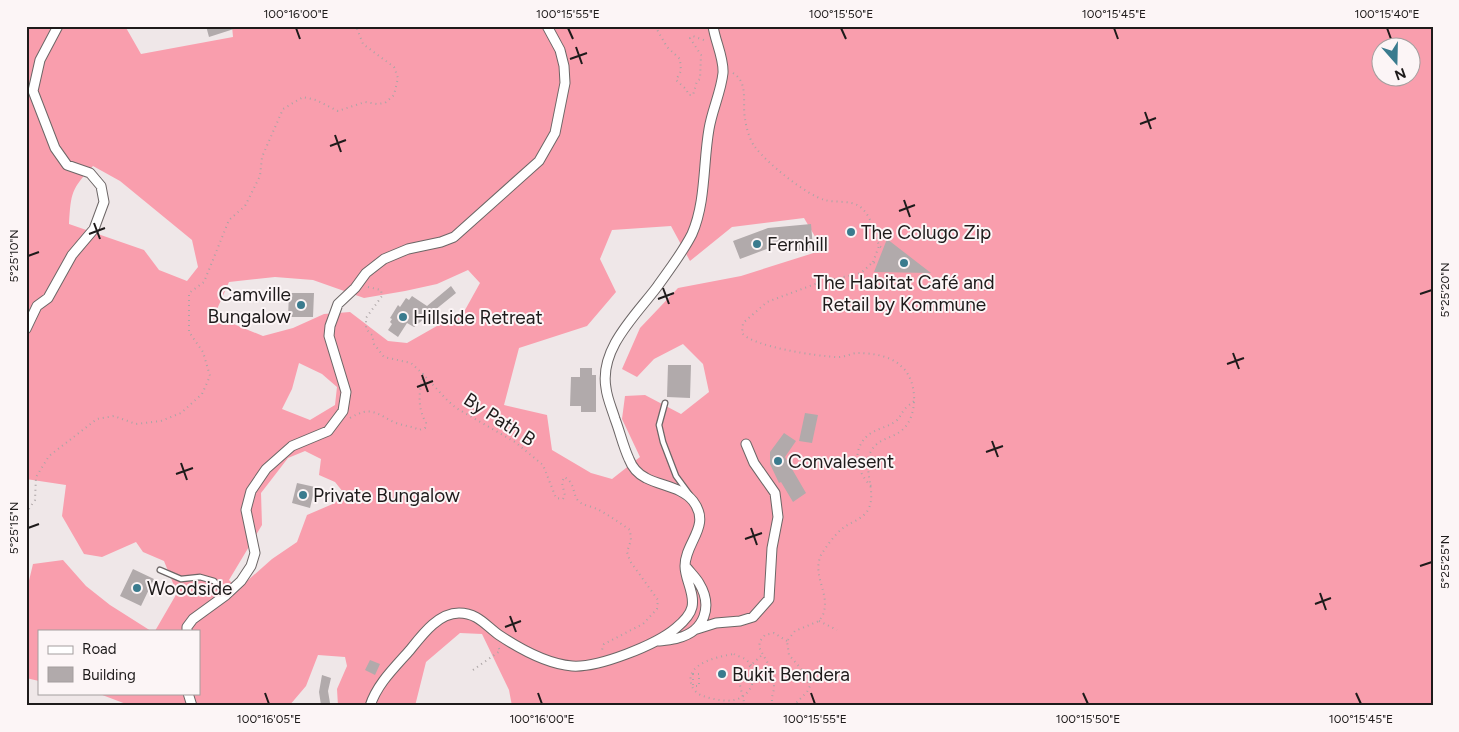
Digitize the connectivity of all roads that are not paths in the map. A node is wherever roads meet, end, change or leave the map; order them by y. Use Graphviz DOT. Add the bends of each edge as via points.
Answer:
graph roads {
  1 [pos="58,26"];
  2 [pos="547,26"];
  3 [pos="713,26"];
  4 [pos="26,329"];
  5 [pos="665,403"];
  6 [pos="746,444"];
  7 [pos="692,500"];
  8 [pos="685,566"];
  9 [pos="160,570"];
  10 [pos="226,595"];
  11 [pos="698,629"];
  12 [pos="187,630"];
  13 [pos="654,641"];
  14 [pos="188,694"];
  15 [pos="192,706"];
  16 [pos="370,706"];
  1 -- 4 [label="street" via="40,60 33,91 55,148 67,165 90,173 101,186 104,202 94,229 72,255 48,298 36,306"];
  2 -- 10 [label="street" via="560,50 566,83 555,133 539,161 454,237 384,259 366,273 356,288 338,304 329,336 346,392 343,411 328,431 292,446 266,469 251,491 246,510 255,554 241,581"];
  3 -- 7 [label="street" via="723,70 709,129 699,216 673,264 623,329 606,373 607,393 636,472"];
  5 -- 7 [label="lane" via="659,425 662,442 676,476"];
  6 -- 11 [label="street" via="754,463 775,493 778,518 772,548 769,598 753,617"];
  7 -- 8 [label="street" via="698,510 700,526"];
  8 -- 11 [label="street" via="700,584 706,603"];
  8 -- 13 [label="street" via="692,607 674,629"];
  9 -- 10 [label="lane" via="181,579 200,577 214,581"];
  10 -- 12 [label="street" via="193,620"];
  11 -- 13 [label="street" via="679,638"];
  13 -- 16 [label="street" via="631,653 598,662 563,665 498,635 482,619 457,612 433,624 377,690"];
  14 -- 15 [label="street"];
}
